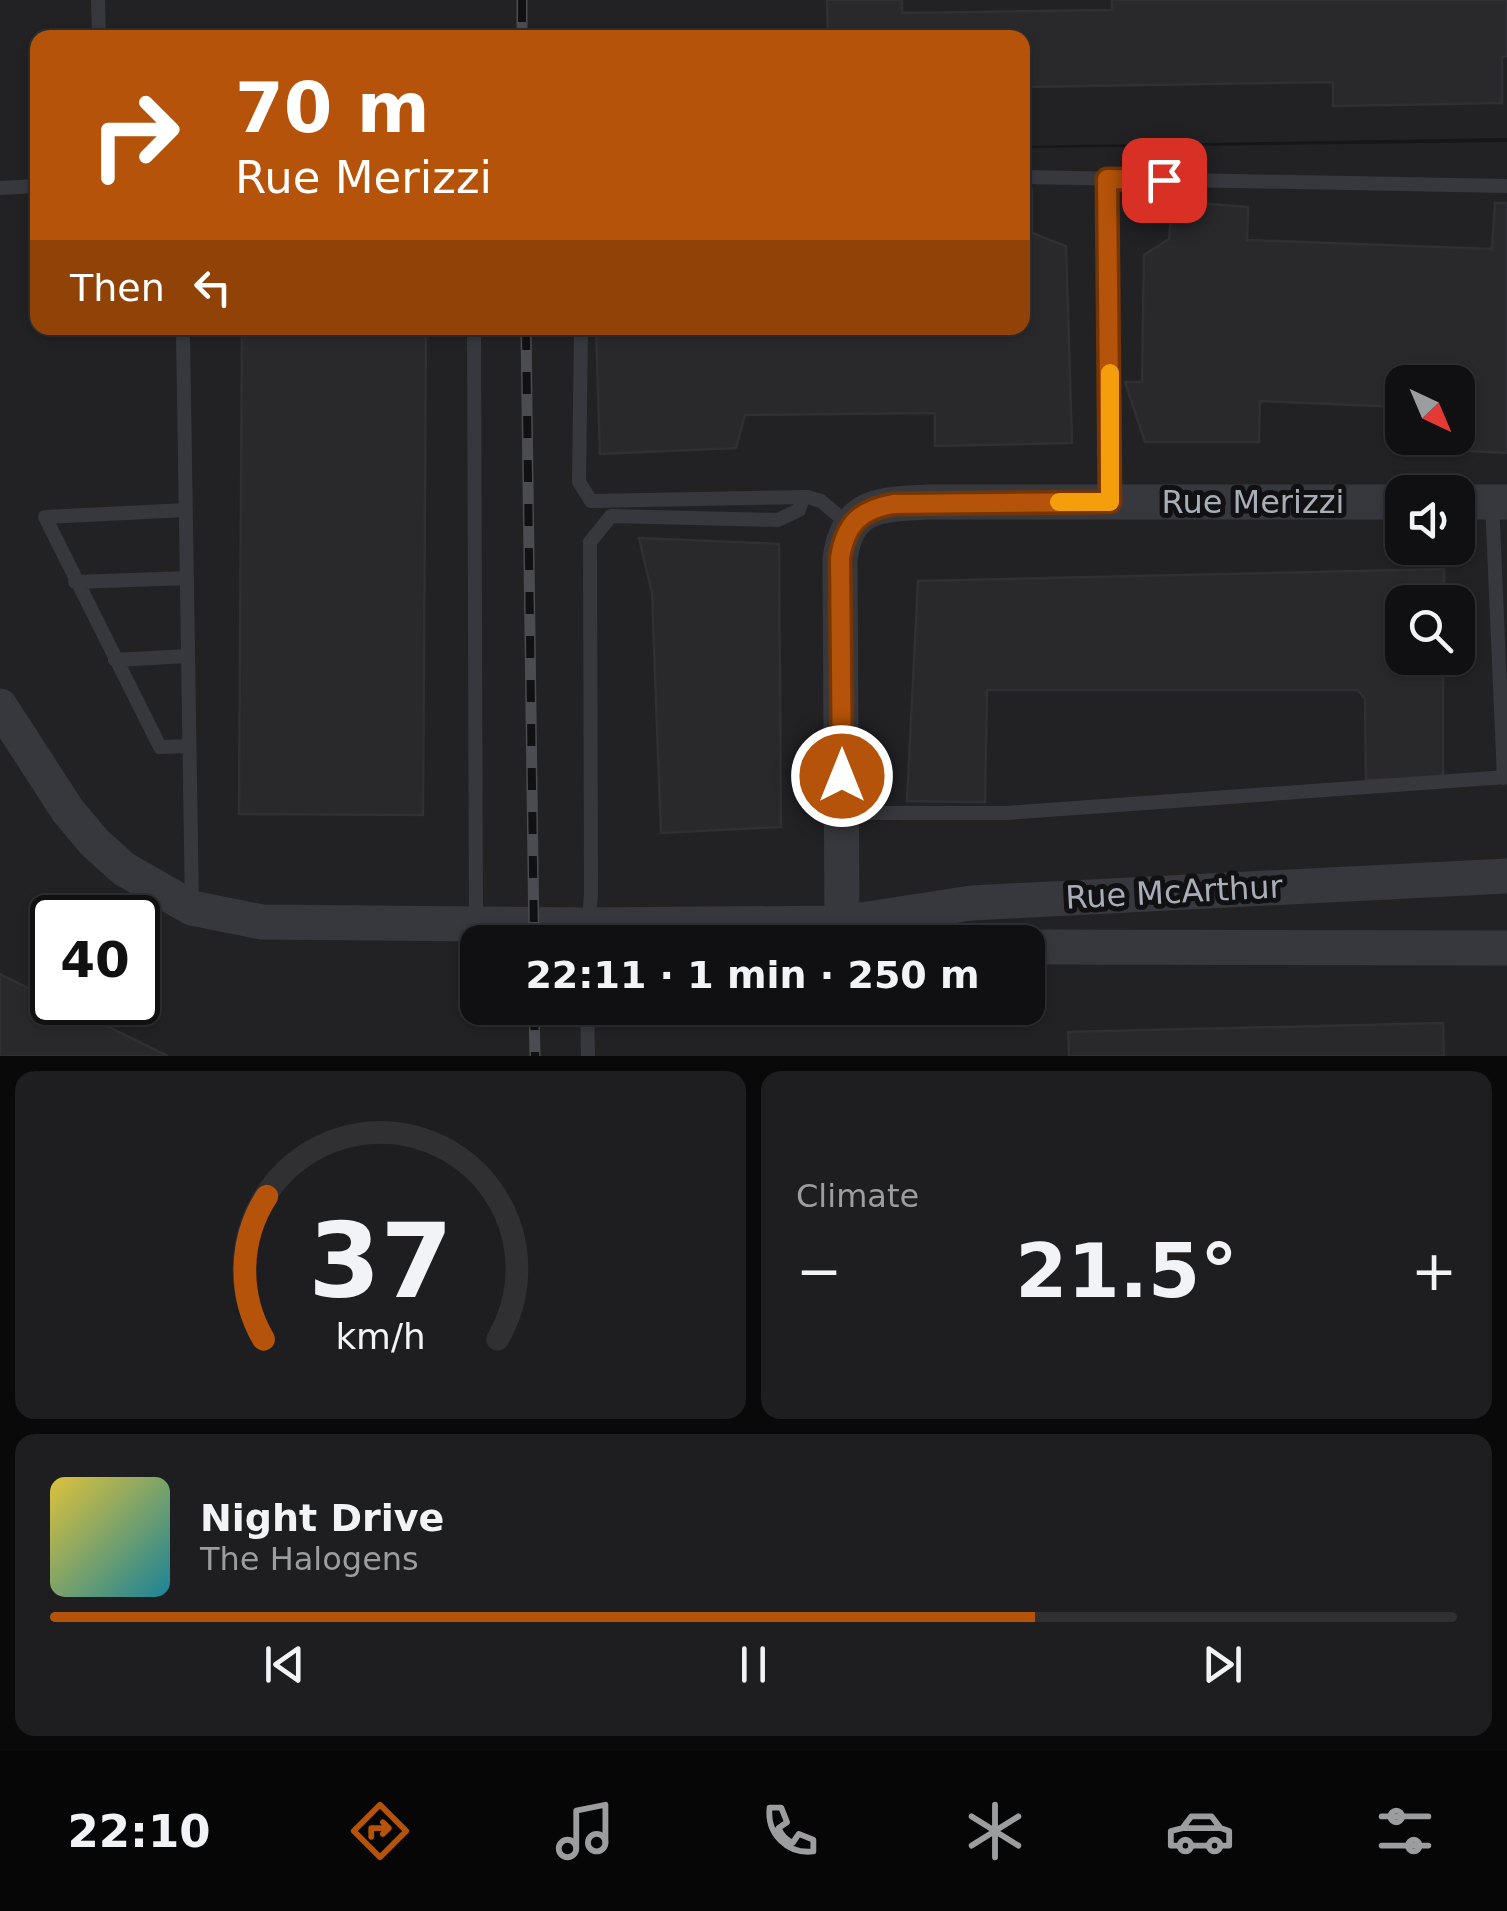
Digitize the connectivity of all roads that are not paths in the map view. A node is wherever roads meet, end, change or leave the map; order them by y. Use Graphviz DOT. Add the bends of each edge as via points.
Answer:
graph roads {
  1 [pos="98,0"];
  2 [pos="99,30"];
  3 [pos="1030,177"];
  4 [pos="1107,179"];
  5 [pos="30,186"];
  6 [pos="1507,186"];
  7 [pos="0,188"];
  8 [pos="184,335"];
  9 [pos="474,335"];
  10 [pos="581,335"];
  11 [pos="803,497"];
  12 [pos="1110,502"];
  13 [pos="1385,502"];
  14 [pos="1485,502"];
  15 [pos="186,510"];
  16 [pos="849,525"];
  17 [pos="187,578"];
  18 [pos="75,582"];
  19 [pos="188,656"];
  20 [pos="115,660"];
  21 [pos="0,706"];
  22 [pos="189,746"];
  23 [pos="1505,778"];
  24 [pos="842,812"];
  25 [pos="1507,876"];
  26 [pos="192,908"];
  27 [pos="842,923"];
  28 [pos="476,925"];
  29 [pos="588,925"];
  30 [pos="796,925"];
  31 [pos="853,925"];
  32 [pos="1045,947"];
  33 [pos="1507,948"];
  34 [pos="587,1025"];
  35 [pos="588,1056"];
  1 -- 2 [label="lane"];
  3 -- 4 [label="lane"];
  4 -- 6 [label="lane"];
  4 -- 12 [label="lane"];
  5 -- 7 [label="lane"];
  8 -- 15 [label="lane"];
  9 -- 28 [label="lane"];
  10 -- 11 [label="lane" via="579,482 592,500"];
  11 -- 16 [label="lane" via="821,501"];
  11 -- 29 [label="lane" via="799,510 778,520 611,516 590,542"];
  12 -- 13 [label="street, Rue Merizzi"];
  12 -- 16 [label="street, Rue Merizzi" via="893,504"];
  14 -- 23 [label="lane"];
  15 -- 17 [label="lane"];
  15 -- 18 [label="lane" via="45,517"];
  16 -- 24 [label="street" via="840,558"];
  17 -- 18 [label="lane"];
  17 -- 19 [label="lane"];
  18 -- 20 [label="lane"];
  19 -- 20 [label="lane"];
  19 -- 22 [label="lane"];
  20 -- 22 [label="lane" via="160,747"];
  21 -- 26 [label="street" via="94,843 142,882"];
  22 -- 26 [label="lane"];
  23 -- 24 [label="lane" via="1006,814"];
  24 -- 27 [label="street"];
  25 -- 27 [label="street, Rue McArthur" via="971,903"];
  26 -- 28 [label="street" via="262,922"];
  27 -- 30 [label="street"];
  27 -- 31 [label="street"];
  32 -- 33 [label="street"];
  34 -- 35 [label="lane"];
}
